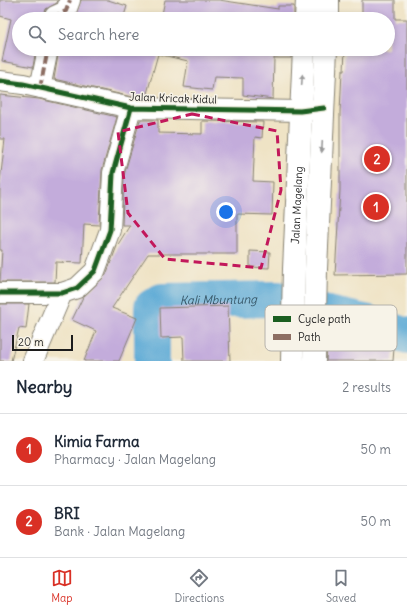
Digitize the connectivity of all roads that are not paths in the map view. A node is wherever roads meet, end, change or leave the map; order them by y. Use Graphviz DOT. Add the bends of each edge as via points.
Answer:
graph roads {
  1 [pos="70,0"];
  2 [pos="307,0"];
  3 [pos="328,0"];
  4 [pos="64,12"];
  5 [pos="306,12"];
  6 [pos="328,12"];
  7 [pos="47,56"];
  8 [pos="304,56"];
  9 [pos="326,56"];
  10 [pos="0,81"];
  11 [pos="40,88"];
  12 [pos="131,108"];
  13 [pos="324,108"];
  14 [pos="300,111"];
  15 [pos="0,293"];
  16 [pos="62,293"];
  17 [pos="293,305"];
  18 [pos="315,305"];
  19 [pos="33,361"];
  1 -- 4 [label="street"];
  2 -- 5 [label="main road"];
  3 -- 6 [label="main road"];
  7 -- 11 [label="street"];
  14 -- 8 [label="main road, Jalan Magelang, one-way"];
  9 -- 13 [label="main road, Jalan Magelang"];
  10 -- 11 [label="street, Jalan Kricak Kidul"];
  11 -- 12 [label="street, Jalan Kricak Kidul"];
  12 -- 14 [label="street, Jalan Kricak Kidul"];
  12 -- 16 [label="street" via="113,173 110,230 95,270 77,288"];
  13 -- 14 [label="street, Jalan Kricak Kidul"];
  13 -- 18 [label="main road, Jalan Magelang, one-way"];
  14 -- 17 [label="main road, Jalan Magelang"];
  15 -- 16 [label="street"];
  16 -- 19 [label="street"];
}
